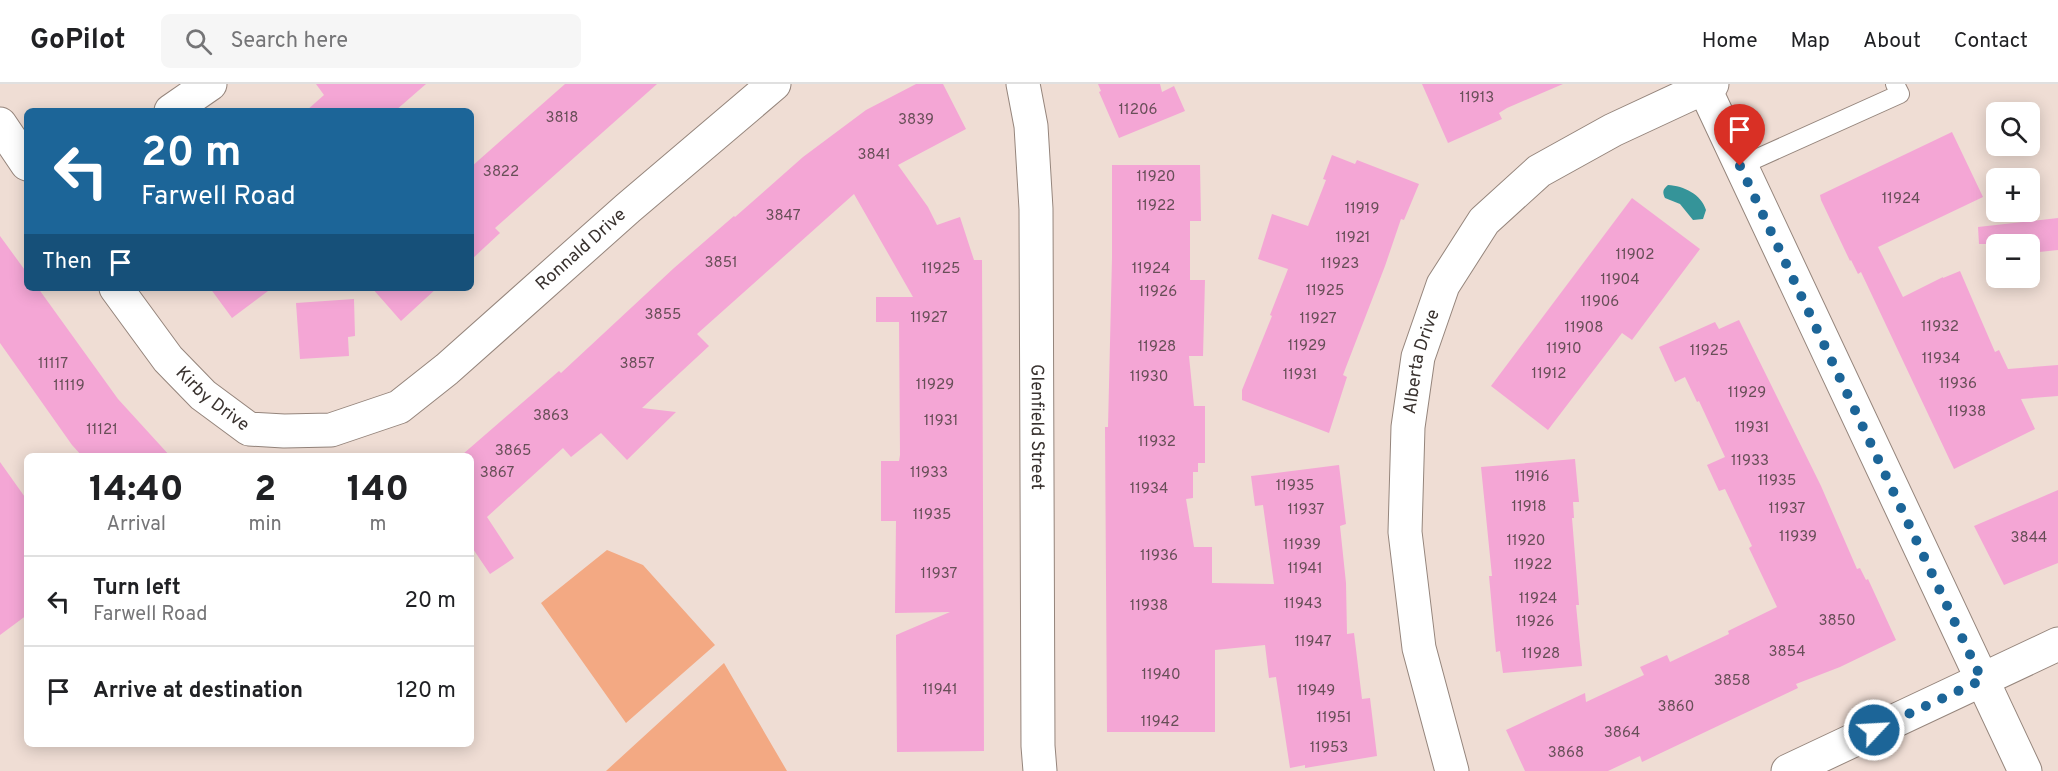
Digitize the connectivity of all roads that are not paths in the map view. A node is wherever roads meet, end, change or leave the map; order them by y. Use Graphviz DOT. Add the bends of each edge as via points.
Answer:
graph roads {
  1 [pos="210,84"];
  2 [pos="774,84"];
  3 [pos="1023,84"];
  4 [pos="1895,84"];
  5 [pos="1708,86"];
  6 [pos="175,108"];
  7 [pos="0,124"];
  8 [pos="24,160"];
  9 [pos="1740,166"];
  10 [pos="118,291"];
  11 [pos="385,411"];
  12 [pos="2058,644"];
  13 [pos="1982,680"];
  14 [pos="1040,771"];
  15 [pos="1452,771"];
  16 [pos="1788,771"];
  17 [pos="2025,771"];
  1 -- 6 [label="street"];
  2 -- 11 [label="street, Ronnald Drive" via="447,369 399,407"];
  3 -- 14 [label="street, Glenfield Street" via="1031,126 1036,209"];
  4 -- 9 [label="lane" via="1900,94"];
  5 -- 9 [label="street"];
  5 -- 15 [label="street, Alberta Drive" via="1539,171 1484,220 1443,285 1418,357 1408,427 1405,532 1419,648"];
  7 -- 8 [label="street"];
  9 -- 13 [label="street"];
  10 -- 11 [label="street, Kirby Drive" via="168,359 203,395 249,429 331,430"];
  12 -- 13 [label="street"];
  13 -- 16 [label="street"];
  13 -- 17 [label="street"];
}
